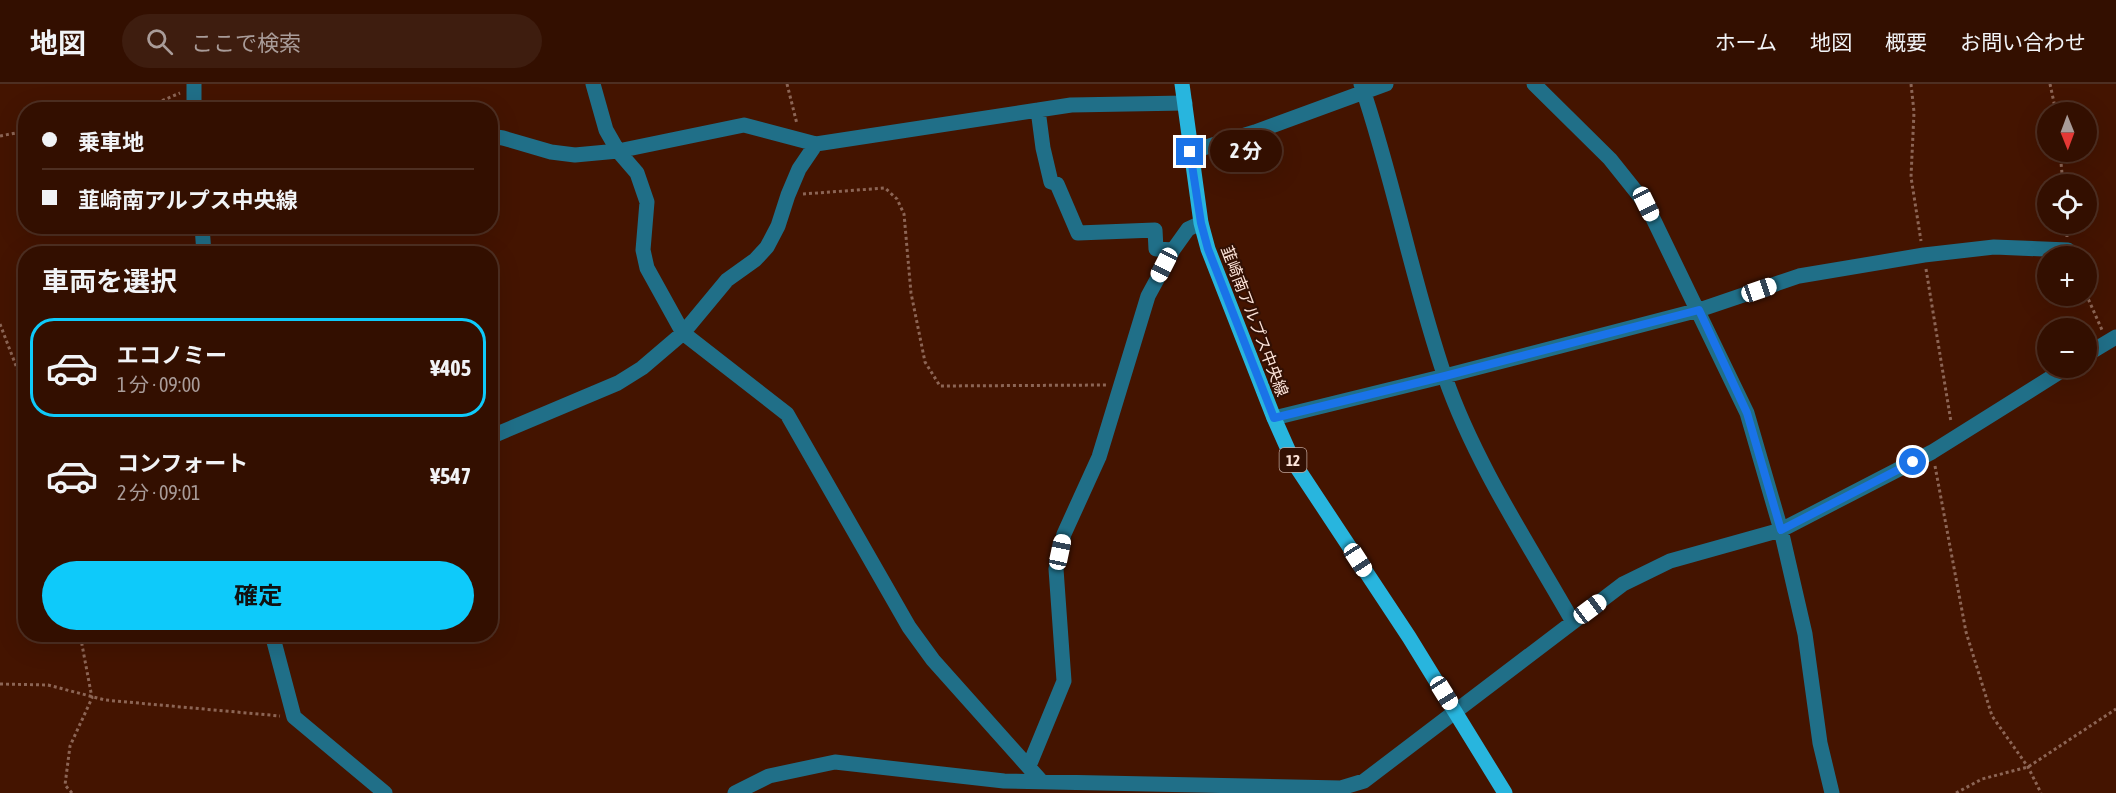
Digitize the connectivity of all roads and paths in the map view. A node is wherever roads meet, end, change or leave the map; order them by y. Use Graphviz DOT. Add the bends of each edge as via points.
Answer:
graph roads {
  1 [pos="593,84"];
  2 [pos="787,84"];
  3 [pos="1182,84"];
  4 [pos="1386,84"];
  5 [pos="1534,84"];
  6 [pos="2050,84"];
  7 [pos="193,86"];
  8 [pos="1362,88"];
  9 [pos="158,102"];
  10 [pos="194,102"];
  11 [pos="2054,102"];
  12 [pos="1185,103"];
  13 [pos="1038,110"];
  14 [pos="18,133"];
  15 [pos="0,136"];
  16 [pos="498,137"];
  17 [pos="809,142"];
  18 [pos="618,151"];
  19 [pos="1190,152"];
  20 [pos="788,195"];
  21 [pos="1201,223"];
  22 [pos="2037,249"];
  23 [pos="1173,250"];
  24 [pos="1699,310"];
  25 [pos="0,324"];
  26 [pos="683,333"];
  27 [pos="2116,337"];
  28 [pos="2097,348"];
  29 [pos="18,371"];
  30 [pos="1445,376"];
  31 [pos="2050,378"];
  32 [pos="1121,384"];
  33 [pos="1274,418"];
  34 [pos="498,434"];
  35 [pos="1932,452"];
  36 [pos="1781,530"];
  37 [pos="1573,622"];
  38 [pos="82,642"];
  39 [pos="274,642"];
  40 [pos="0,684"];
  41 [pos="92,698"];
  42 [pos="2116,710"];
  43 [pos="1456,711"];
  44 [pos="294,717"];
  45 [pos="1029,766"];
  46 [pos="2028,767"];
  47 [pos="1042,782"];
  48 [pos="72,793"];
  49 [pos="385,793"];
  50 [pos="735,793"];
  51 [pos="1505,793"];
  52 [pos="1832,793"];
  53 [pos="1956,793"];
  54 [pos="2041,793"];
  1 -- 18 [label="street" via="606,130"];
  2 -- 17 [label="path"];
  3 -- 12 [label="main road, 韮崎南アルプス中央線 / 12"];
  4 -- 8 [label="street"];
  5 -- 24 [label="street" via="1610,159 1646,204"];
  6 -- 11 [label="path"];
  7 -- 9 [label="path"];
  7 -- 10 [label="street"];
  8 -- 19 [label="street" via="1255,132"];
  8 -- 30 [label="street"];
  12 -- 13 [label="street" via="1071,105"];
  12 -- 19 [label="main road, 韮崎南アルプス中央線 / 12"];
  13 -- 17 [label="street"];
  13 -- 23 [label="street" via="1051,182 1057,184 1078,232 1155,230 1156,249"];
  14 -- 15 [label="path"];
  16 -- 18 [label="street" via="575,155"];
  17 -- 18 [label="street" via="744,125"];
  17 -- 20 [label="street"];
  18 -- 26 [label="street" via="637,173 647,202 643,250 647,268"];
  19 -- 21 [label="main road, 韮崎南アルプス中央線 / 12"];
  20 -- 26 [label="street" via="766,247 755,260 726,280"];
  20 -- 32 [label="path" via="885,188 897,199 904,214 911,293 925,362 940,386"];
  21 -- 23 [label="street" via="1188,229"];
  21 -- 33 [label="main road, 韮崎南アルプス中央線 / 12"];
  22 -- 24 [label="street" via="1994,247 1924,255 1799,276"];
  23 -- 32 [label="street" via="1148,296"];
  24 -- 30 [label="street"];
  24 -- 36 [label="street" via="1747,413"];
  25 -- 29 [label="path"];
  26 -- 34 [label="street" via="618,383"];
  26 -- 45 [label="street" via="787,414 909,627 933,660"];
  27 -- 28 [label="street"];
  30 -- 33 [label="street"];
  30 -- 37 [label="street" via="1467,432"];
  31 -- 35 [label="street"];
  32 -- 45 [label="street" via="1099,457 1064,534 1056,569 1064,681"];
  33 -- 43 [label="main road, 韮崎南アルプス中央線 / 12" via="1294,463"];
  35 -- 36 [label="street"];
  35 -- 46 [label="path" via="1966,632 1992,716"];
  36 -- 37 [label="street" via="1670,561 1623,584"];
  36 -- 52 [label="street" via="1805,634 1820,743"];
  37 -- 43 [label="street"];
  38 -- 41 [label="path"];
  39 -- 44 [label="street"];
  40 -- 41 [label="path" via="48,685"];
  41 -- 44 [label="path"];
  41 -- 48 [label="path" via="70,746 65,785"];
  42 -- 46 [label="path"];
  43 -- 47 [label="street" via="1364,781 1341,788"];
  43 -- 51 [label="main road, 韮崎南アルプス中央線 / 12"];
  44 -- 49 [label="street"];
  45 -- 47 [label="street"];
  46 -- 53 [label="path" via="1982,779"];
  46 -- 54 [label="path"];
  47 -- 50 [label="street" via="835,762 769,776"];
}
